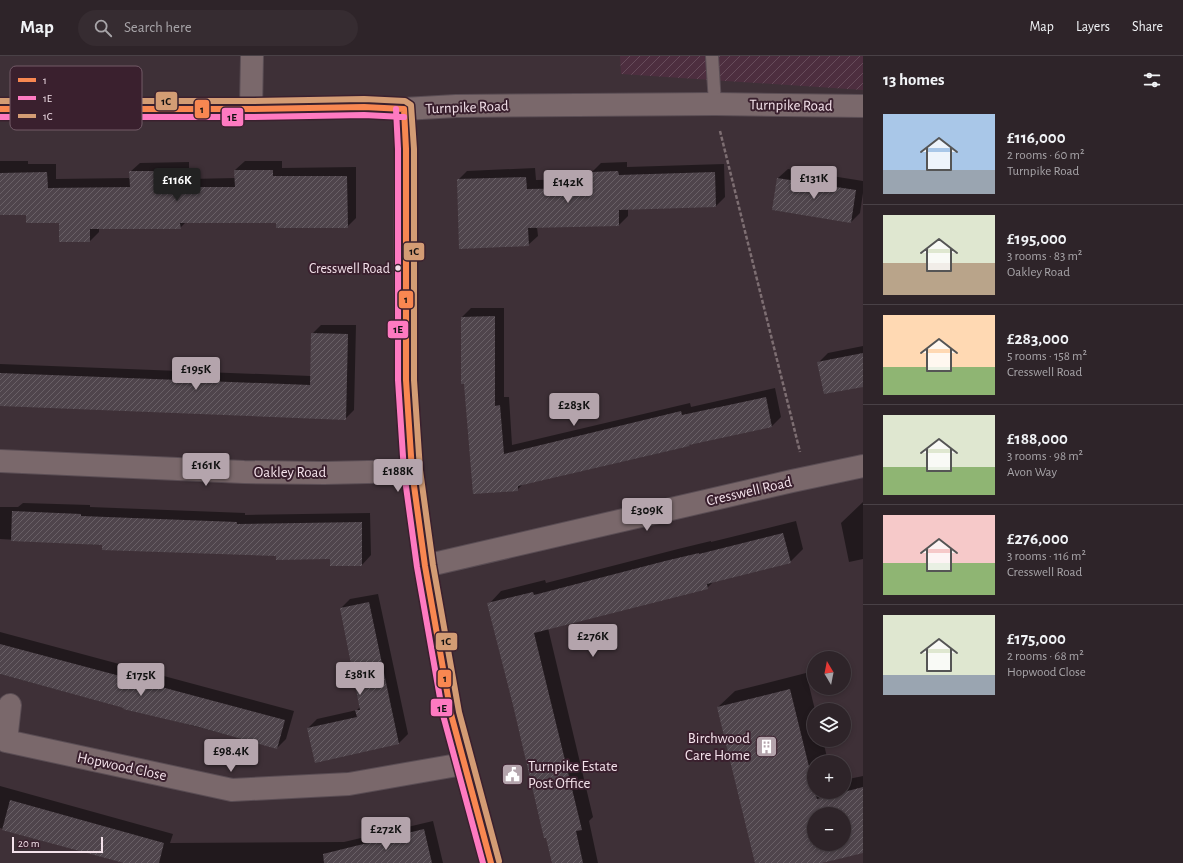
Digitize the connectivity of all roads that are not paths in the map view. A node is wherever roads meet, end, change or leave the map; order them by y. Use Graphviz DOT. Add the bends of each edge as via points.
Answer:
graph roads {
  1 [pos="252,56"];
  2 [pos="712,56"];
  3 [pos="715,104"];
  4 [pos="863,106"];
  5 [pos="0,108"];
  6 [pos="10,108"];
  7 [pos="142,109"];
  8 [pos="251,109"];
  9 [pos="404,109"];
  10 [pos="0,461"];
  11 [pos="863,466"];
  12 [pos="412,471"];
  13 [pos="425,566"];
  14 [pos="10,705"];
  15 [pos="463,764"];
  16 [pos="491,863"];
  1 -- 8 [label="street"];
  2 -- 3 [label="lane"];
  3 -- 4 [label="street, Turnpike Road"];
  3 -- 9 [label="street, Turnpike Road" via="456,106"];
  5 -- 6 [label="street, Turnpike Road"];
  7 -- 8 [label="street, Turnpike Road"];
  8 -- 9 [label="street, Turnpike Road"];
  9 -- 12 [label="street" via="406,380"];
  10 -- 12 [label="street, Oakley Road" via="244,472"];
  11 -- 13 [label="street, Cresswell Road"];
  12 -- 13 [label="street"];
  13 -- 15 [label="street" via="444,678"];
  14 -- 15 [label="street, Hopwood Close" via="6,741 232,790 349,784"];
  15 -- 16 [label="street"];
}
